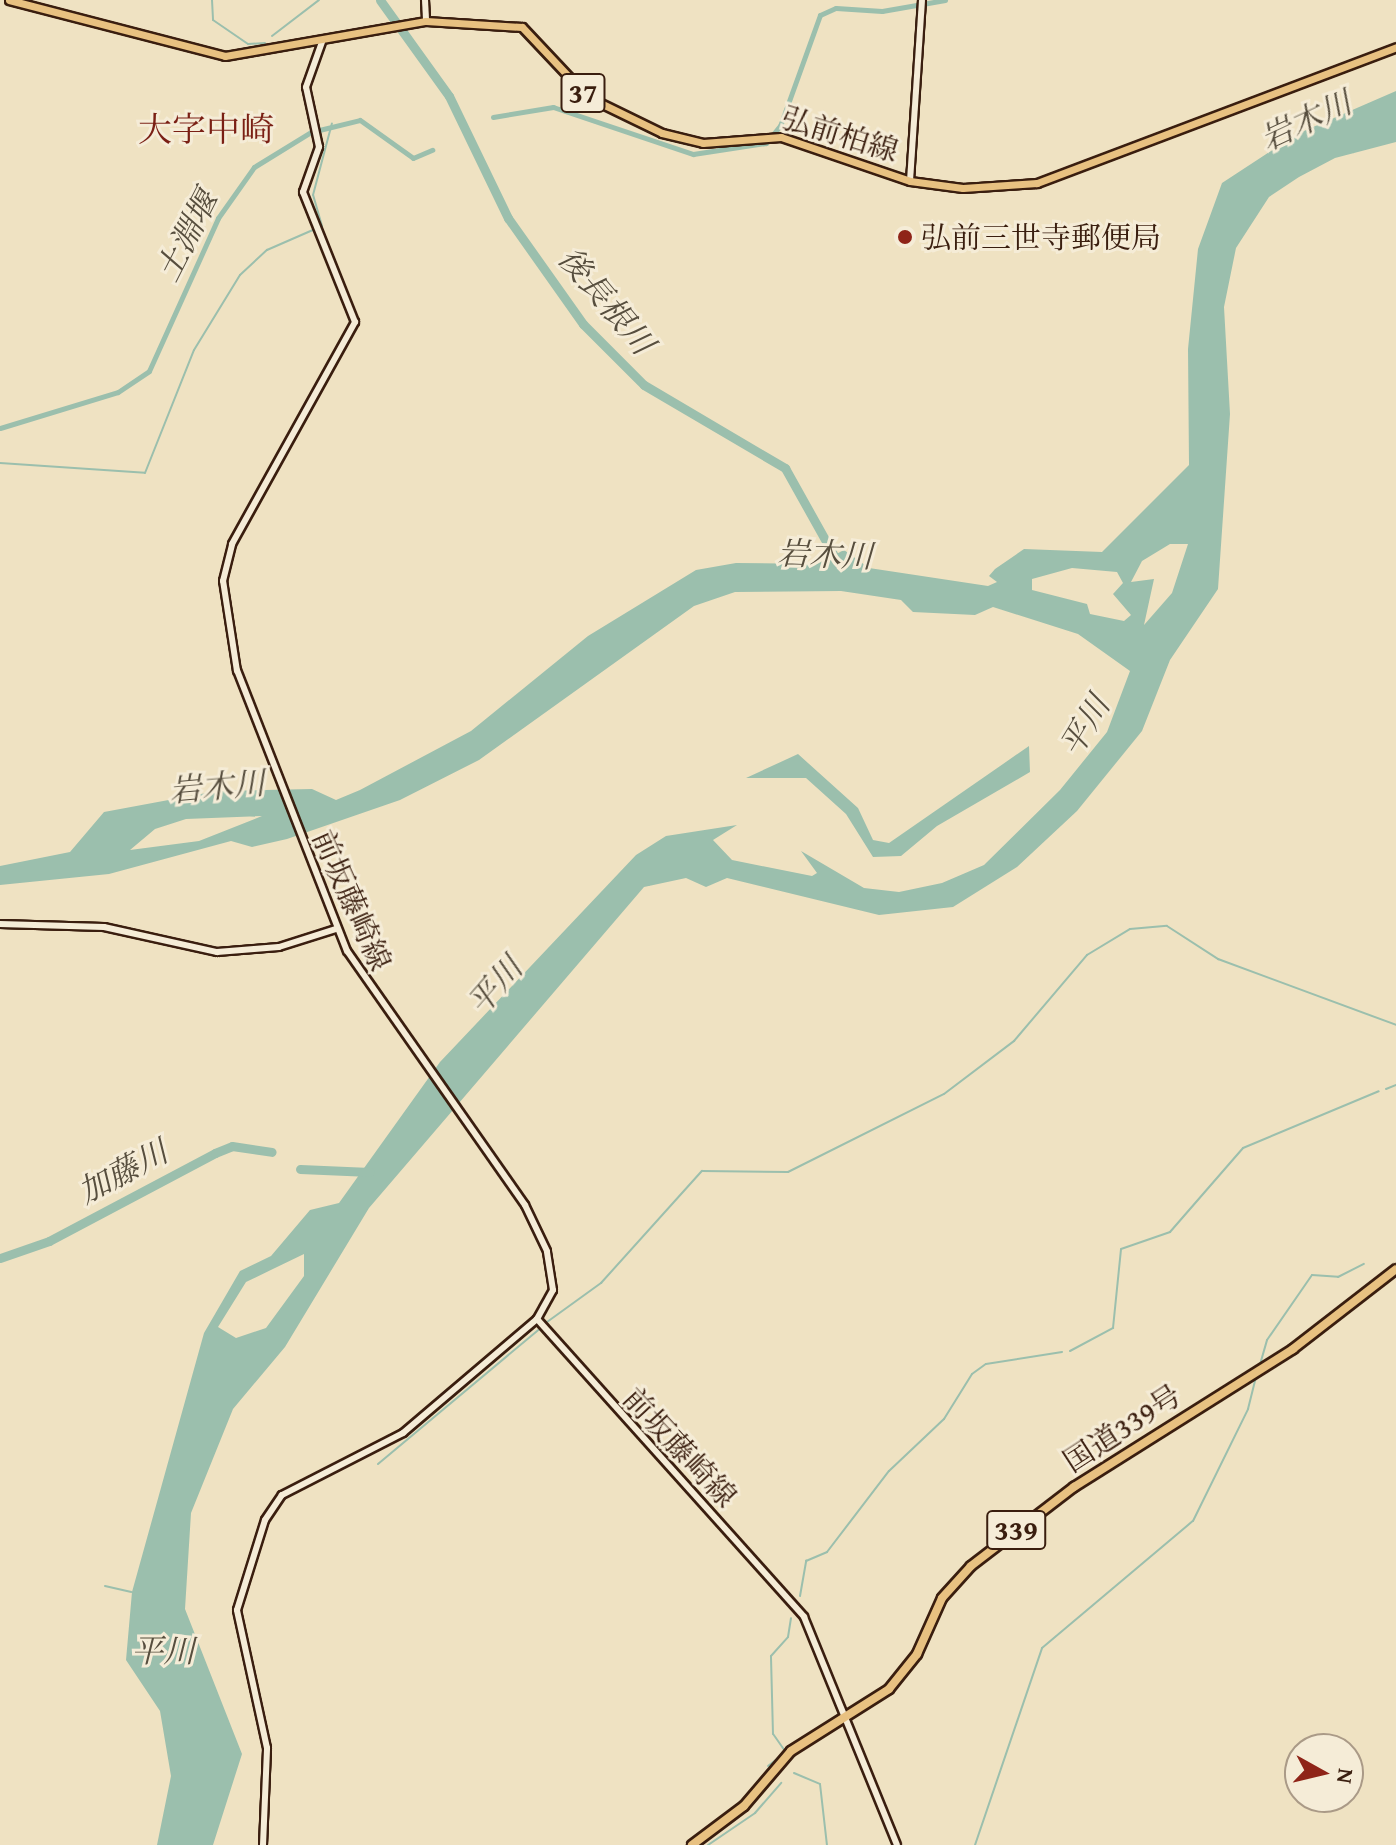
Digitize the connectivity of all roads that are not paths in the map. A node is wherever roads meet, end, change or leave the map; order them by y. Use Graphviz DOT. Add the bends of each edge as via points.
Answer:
graph roads {
  1 [pos="9,0"];
  2 [pos="425,0"];
  3 [pos="922,4"];
  4 [pos="424,21"];
  5 [pos="322,42"];
  6 [pos="1396,47"];
  7 [pos="910,181"];
  8 [pos="0,924"];
  9 [pos="336,929"];
  10 [pos="1396,1269"];
  11 [pos="537,1319"];
  12 [pos="845,1716"];
  13 [pos="263,1845"];
  14 [pos="692,1845"];
  15 [pos="897,1845"];
  1 -- 5 [label="main road, 弘前柏線 / 37" via="225,56"];
  2 -- 4 [label="main road"];
  3 -- 7 [label="main road"];
  4 -- 5 [label="main road, 弘前柏線 / 37"];
  4 -- 7 [label="main road, 弘前柏線 / 37" via="531,31 588,97 675,137 703,143 764,134 781,137"];
  5 -- 9 [label="main road, 前坂藤崎線" via="306,87 319,133 303,192 355,322 245,513 225,571 249,709"];
  6 -- 7 [label="main road, 弘前柏線 / 37" via="1037,183 963,188"];
  8 -- 9 [label="main road" via="104,927 217,952 279,947"];
  9 -- 11 [label="main road, 前坂藤崎線" via="391,1024 525,1205 547,1251 553,1290"];
  10 -- 12 [label="highway, 国道339号 / 339" via="1293,1349 1074,1487 971,1566 942,1598 904,1674"];
  11 -- 12 [label="main road, 前坂藤崎線" via="794,1603"];
  11 -- 13 [label="main road" via="403,1433 282,1495 265,1520 237,1610 267,1748"];
  12 -- 14 [label="highway, 国道339号 / 339" via="791,1751 744,1806"];
  12 -- 15 [label="main road, 前坂藤崎線"];
}
